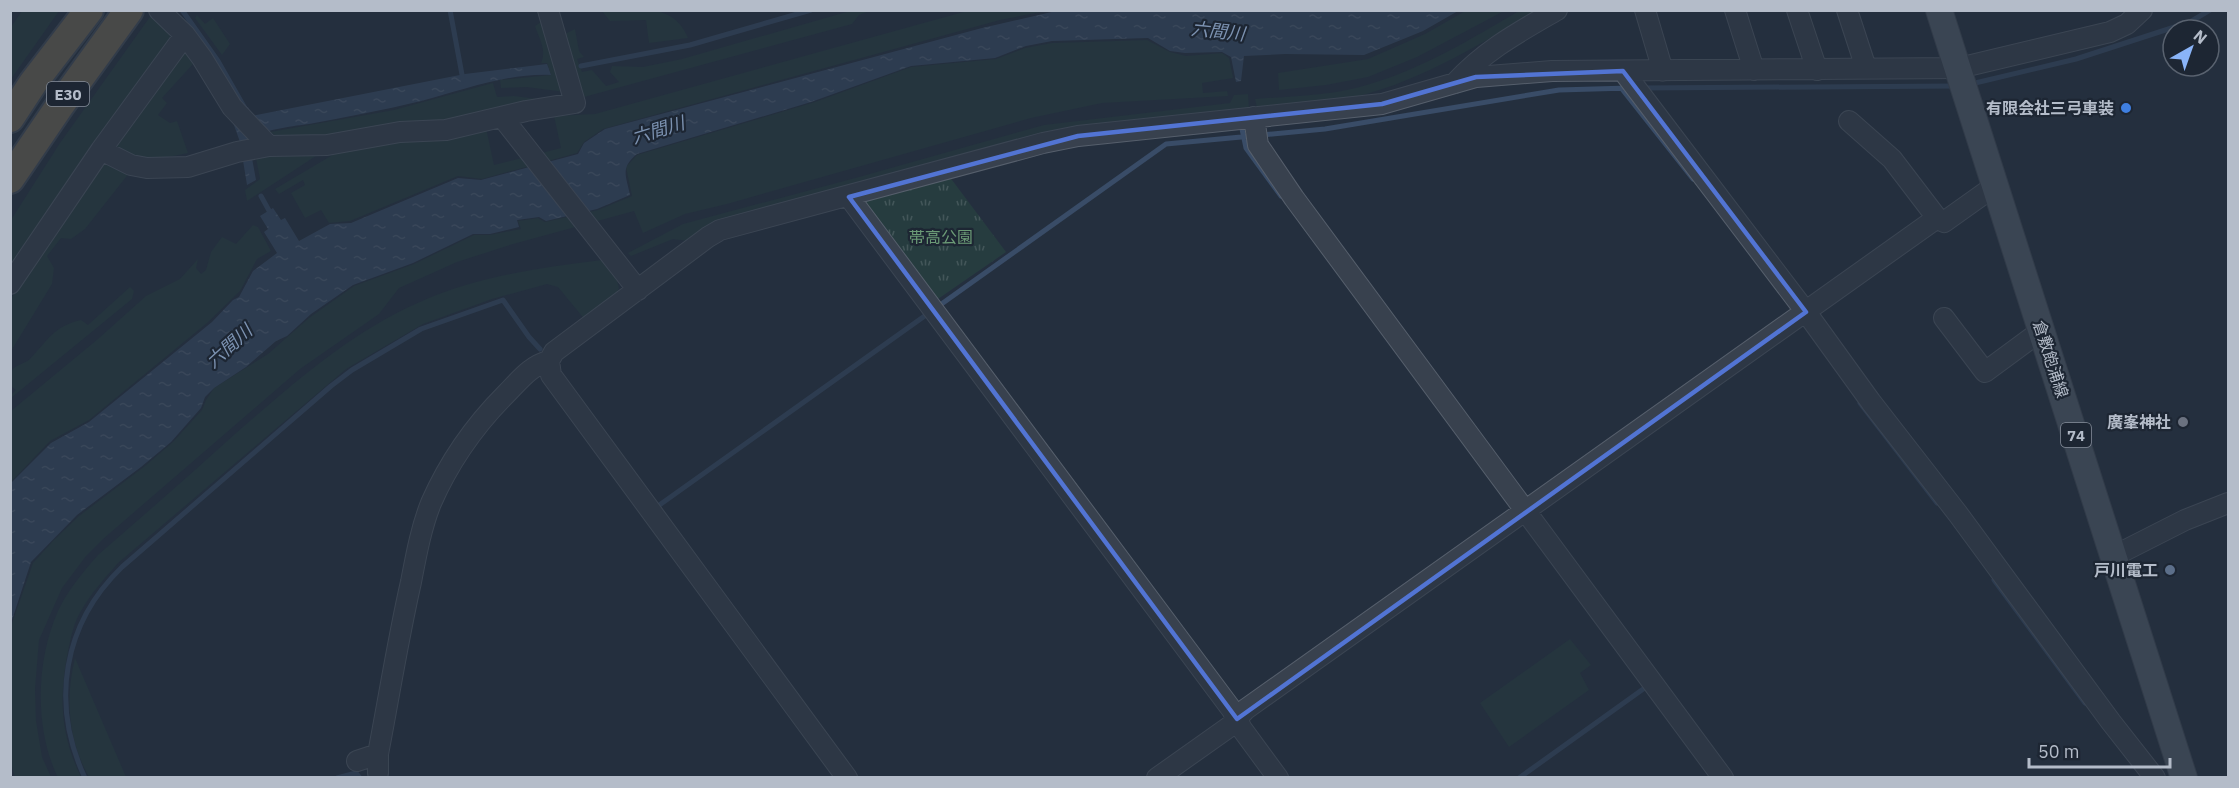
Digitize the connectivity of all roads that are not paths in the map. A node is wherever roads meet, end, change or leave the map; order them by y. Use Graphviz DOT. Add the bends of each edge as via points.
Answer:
graph roads {
  1 [pos="89,10"];
  2 [pos="129,10"];
  3 [pos="548,10"];
  4 [pos="1557,10"];
  5 [pos="1645,10"];
  6 [pos="1735,10"];
  7 [pos="1797,10"];
  8 [pos="1847,10"];
  9 [pos="1939,10"];
  10 [pos="2142,10"];
  11 [pos="160,11"];
  12 [pos="185,35"];
  13 [pos="1866,68"];
  14 [pos="1817,69"];
  15 [pos="1754,70"];
  16 [pos="1663,71"];
  17 [pos="1962,79"];
  18 [pos="1631,83"];
  19 [pos="1453,84"];
  20 [pos="10,118"];
  21 [pos="1849,121"];
  22 [pos="506,123"];
  23 [pos="1256,129"];
  24 [pos="255,146"];
  25 [pos="100,150"];
  26 [pos="10,180"];
  27 [pos="1996,185"];
  28 [pos="849,197"];
  29 [pos="1937,218"];
  30 [pos="10,284"];
  31 [pos="638,290"];
  32 [pos="1801,315"];
  33 [pos="1944,318"];
  34 [pos="2042,330"];
  35 [pos="549,361"];
  36 [pos="2229,503"];
  37 [pos="1521,513"];
  38 [pos="2114,556"];
  39 [pos="1237,719"];
  40 [pos="357,762"];
  41 [pos="847,777"];
  42 [pos="1157,777"];
  43 [pos="1278,777"];
  44 [pos="1723,777"];
  45 [pos="2155,777"];
  46 [pos="2184,777"];
  1 -- 20 [label="highway, E30"];
  2 -- 26 [label="highway, E30"];
  3 -- 22 [label="street" via="575,103 526,111"];
  4 -- 19 [label="street" via="1499,44"];
  5 -- 16 [label="street"];
  6 -- 15 [label="street"];
  7 -- 14 [label="street"];
  8 -- 13 [label="street"];
  9 -- 17 [label="main road, 倉敷飽浦線 / 74"];
  10 -- 17 [label="street" via="2127,24 2109,32"];
  11 -- 12 [label="street"];
  12 -- 24 [label="street"];
  12 -- 25 [label="street"];
  13 -- 14 [label="street"];
  13 -- 17 [label="street"];
  14 -- 15 [label="street"];
  15 -- 16 [label="street"];
  16 -- 18 [label="street"];
  17 -- 27 [label="main road, 倉敷飽浦線 / 74"];
  18 -- 19 [label="street" via="1552,71 1476,77"];
  18 -- 32 [label="street"];
  19 -- 23 [label="street" via="1382,104"];
  21 -- 29 [label="street" via="1892,159"];
  22 -- 24 [label="street" via="400,132 327,145"];
  22 -- 31 [label="street"];
  23 -- 28 [label="street" via="1078,136"];
  23 -- 37 [label="street" via="1301,206"];
  24 -- 25 [label="street" via="188,167 164,169 131,165"];
  25 -- 30 [label="street"];
  27 -- 29 [label="street" via="1944,222"];
  27 -- 34 [label="main road, 倉敷飽浦線 / 74"];
  28 -- 31 [label="street" via="720,230"];
  28 -- 39 [label="street"];
  29 -- 32 [label="street"];
  31 -- 35 [label="street" via="554,352"];
  32 -- 37 [label="street"];
  32 -- 45 [label="street" via="1958,514"];
  33 -- 34 [label="street" via="1985,372"];
  34 -- 38 [label="main road, 倉敷飽浦線 / 74"];
  35 -- 40 [label="street" via="539,363 527,373 471,434 431,503 406,601 378,763"];
  35 -- 41 [label="street" via="551,375"];
  36 -- 38 [label="street"];
  37 -- 39 [label="street"];
  37 -- 44 [label="street"];
  38 -- 46 [label="main road, 倉敷飽浦線 / 74"];
  39 -- 42 [label="street"];
  39 -- 43 [label="street"];
}
